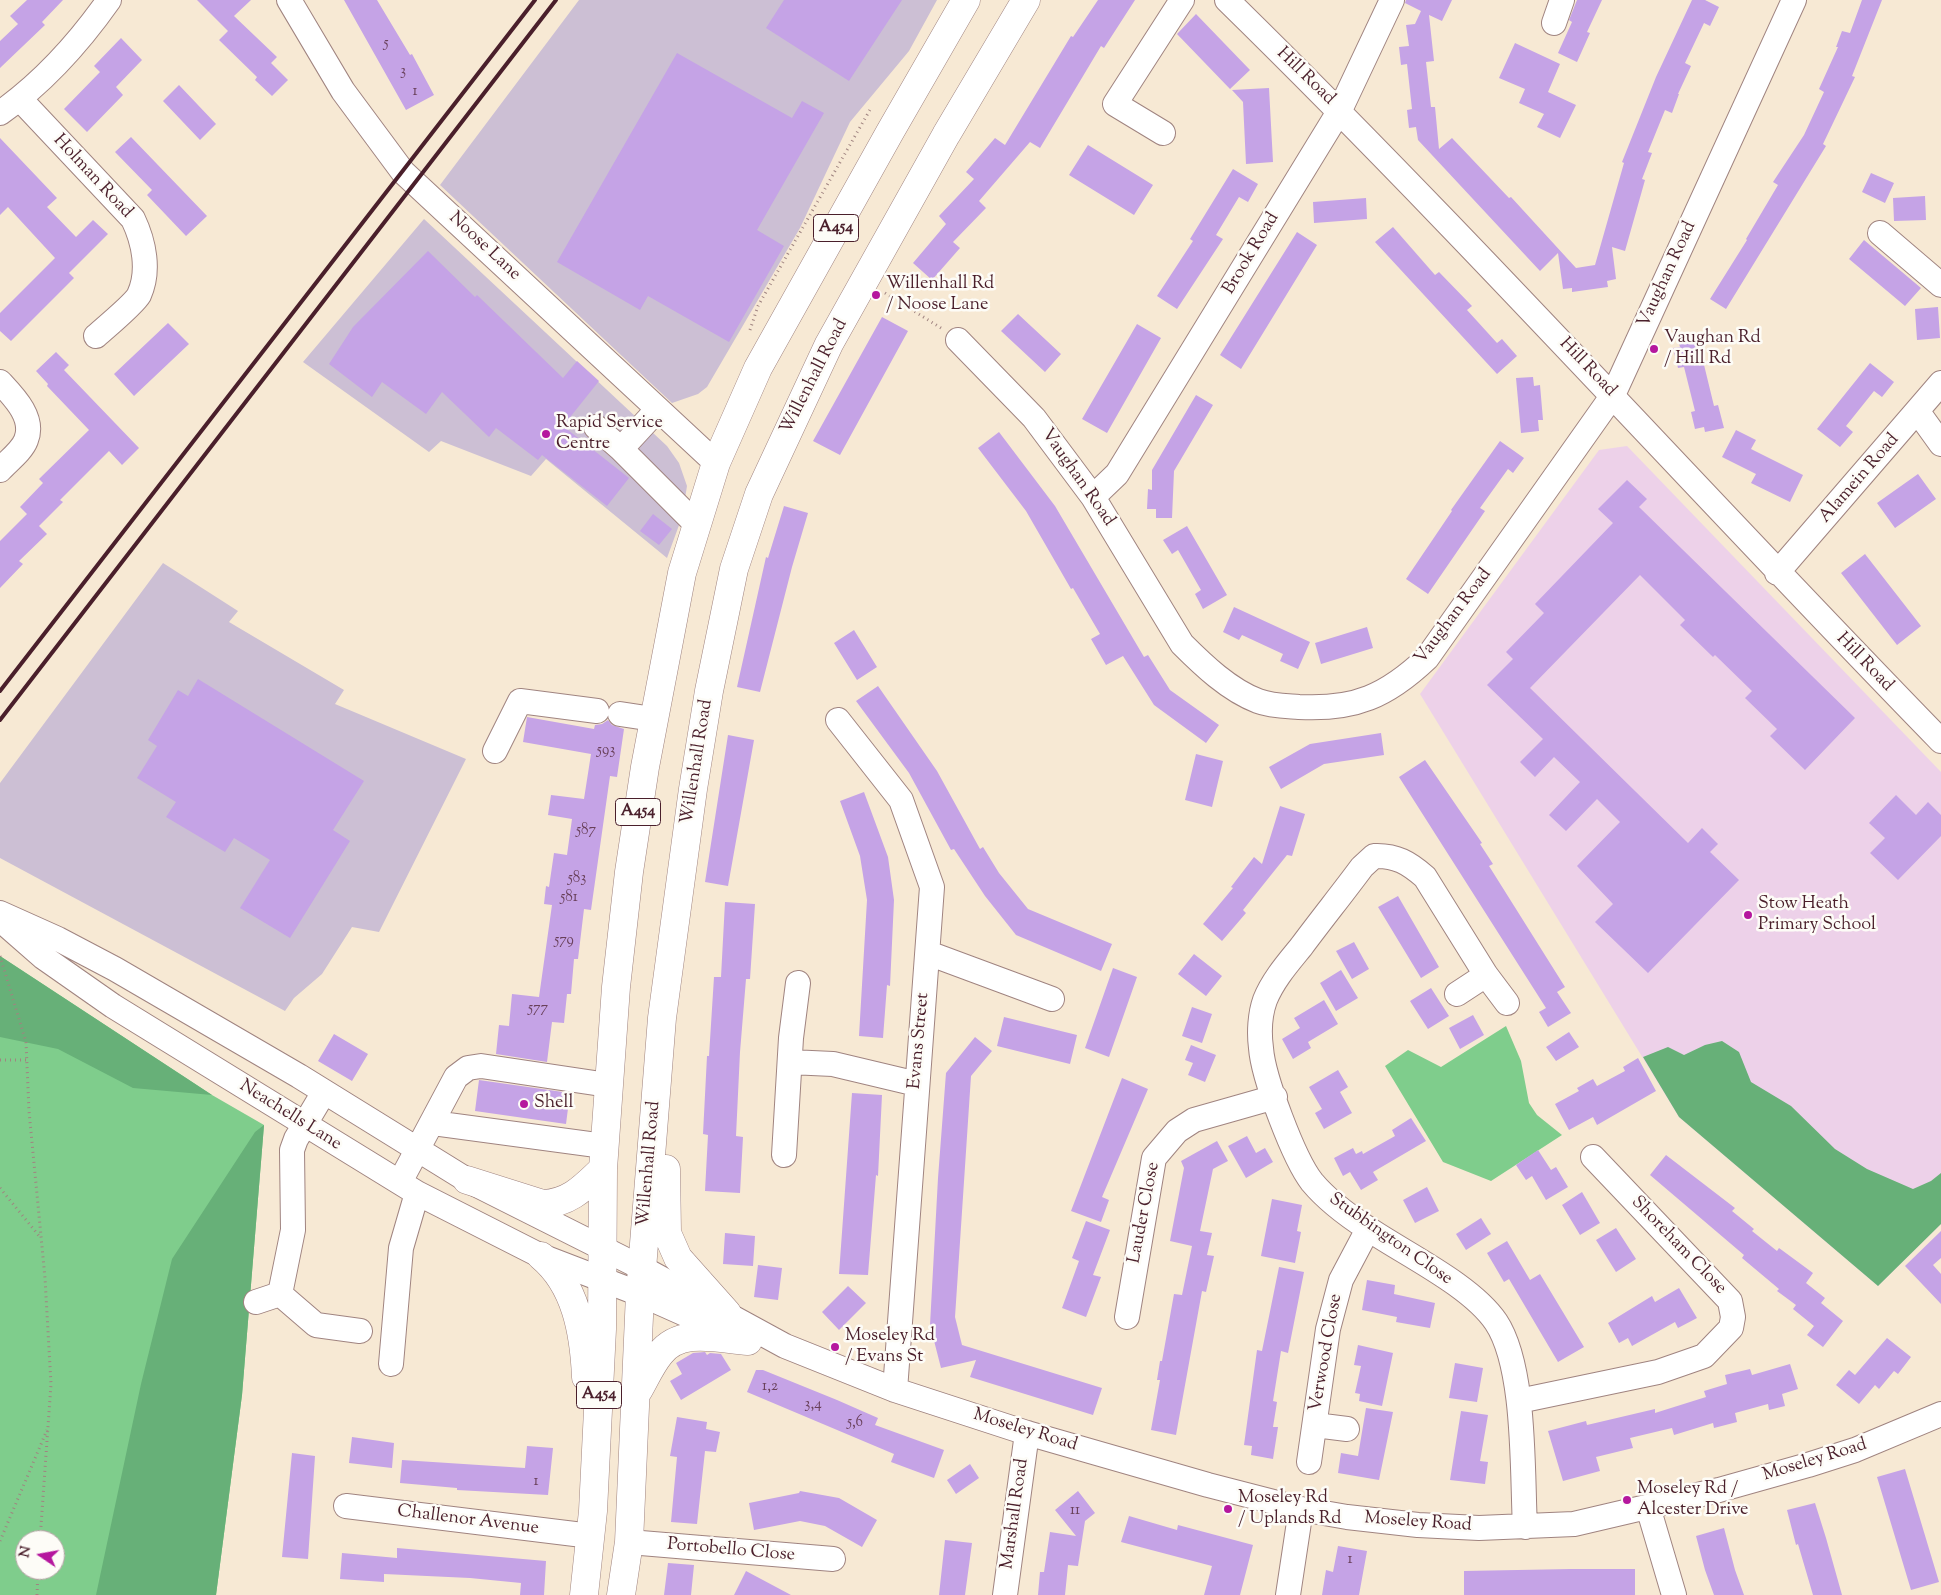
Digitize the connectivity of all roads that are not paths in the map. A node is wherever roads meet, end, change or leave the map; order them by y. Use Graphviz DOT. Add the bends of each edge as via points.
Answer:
graph roads {
  1 [pos="109,0"];
  2 [pos="289,0"];
  3 [pos="966,0"];
  4 [pos="1026,0"];
  5 [pos="1182,0"];
  6 [pos="1227,0"];
  7 [pos="1392,0"];
  8 [pos="1562,0"];
  9 [pos="1794,0"];
  10 [pos="1554,23"];
  11 [pos="20,99"];
  12 [pos="1340,110"];
  13 [pos="0,113"];
  14 [pos="1163,133"];
  15 [pos="1880,233"];
  16 [pos="1941,285"];
  17 [pos="96,336"];
  18 [pos="958,340"];
  19 [pos="0,382"];
  20 [pos="1941,383"];
  21 [pos="1613,395"];
  22 [pos="658,409"];
  23 [pos="1918,412"];
  24 [pos="596,427"];
  25 [pos="1941,444"];
  26 [pos="621,449"];
  27 [pos="716,462"];
  28 [pos="0,470"];
  29 [pos="1093,496"];
  30 [pos="697,525"];
  31 [pos="1777,573"];
  32 [pos="653,719"];
  33 [pos="838,720"];
  34 [pos="1941,741"];
  35 [pos="495,751"];
  36 [pos="0,913"];
  37 [pos="0,919"];
  38 [pos="928,953"];
  39 [pos="115,969"];
  40 [pos="1486,975"];
  41 [pos="798,983"];
  42 [pos="1457,994"];
  43 [pos="98,996"];
  44 [pos="1052,999"];
  45 [pos="1506,1003"];
  46 [pos="662,1018"];
  47 [pos="790,1062"];
  48 [pos="916,1084"];
  49 [pos="608,1085"];
  50 [pos="324,1092"];
  51 [pos="1275,1097"];
  52 [pos="433,1123"];
  53 [pos="304,1124"];
  54 [pos="418,1149"];
  55 [pos="784,1155"];
  56 [pos="1594,1157"];
  57 [pos="603,1158"];
  58 [pos="466,1180"];
  59 [pos="408,1187"];
  60 [pos="1368,1229"];
  61 [pos="603,1250"];
  62 [pos="541,1256"];
  63 [pos="601,1279"];
  64 [pos="641,1281"];
  65 [pos="288,1301"];
  66 [pos="256,1302"];
  67 [pos="727,1313"];
  68 [pos="1127,1317"];
  69 [pos="360,1330"];
  70 [pos="748,1342"];
  71 [pos="785,1346"];
  72 [pos="391,1364"];
  73 [pos="895,1390"];
  74 [pos="635,1397"];
  75 [pos="1519,1401"];
  76 [pos="1941,1414"];
  77 [pos="1315,1425"];
  78 [pos="1346,1429"];
  79 [pos="1027,1432"];
  80 [pos="1309,1462"];
  81 [pos="346,1506"];
  82 [pos="1648,1507"];
  83 [pos="1301,1509"];
  84 [pos="592,1524"];
  85 [pos="1525,1527"];
  86 [pos="629,1542"];
  87 [pos="833,1560"];
  88 [pos="584,1595"];
  89 [pos="621,1595"];
  90 [pos="1005,1595"];
  91 [pos="1288,1595"];
  92 [pos="1674,1595"];
  1 -- 11 [label="street" via="75,45 40,83"];
  2 -- 22 [label="street, Noose Lane" via="343,91 403,172"];
  3 -- 27 [label="highway, A454" via="758,368"];
  4 -- 46 [label="highway, Willenhall Road / A454" via="946,134 829,344 759,494 734,569 709,691"];
  5 -- 14 [label="street" via="1115,104"];
  6 -- 12 [label="street, Hill Road"];
  7 -- 12 [label="street, Brook Road"];
  8 -- 10 [label="street"];
  9 -- 21 [label="street, Vaughan Road"];
  11 -- 13 [label="street"];
  11 -- 17 [label="street, Holman Road" via="133,219 140,233 146,263 138,296"];
  12 -- 21 [label="street, Hill Road"];
  12 -- 29 [label="street, Brook Road" via="1117,474"];
  15 -- 16 [label="street"];
  18 -- 29 [label="street, Vaughan Road" via="1034,418"];
  19 -- 28 [label="street" via="18,401 28,426 26,441"];
  20 -- 23 [label="street, Alamein Road"];
  21 -- 29 [label="street, Vaughan Road" via="1427,658 1404,680 1349,706 1318,708 1259,701 1198,661 1182,644"];
  21 -- 31 [label="street, Hill Road"];
  22 -- 26 [label="street"];
  22 -- 27 [label="street, Noose Lane"];
  23 -- 25 [label="street"];
  23 -- 31 [label="street, Alamein Road"];
  24 -- 26 [label="street"];
  26 -- 30 [label="street"];
  27 -- 30 [label="highway, A454"];
  30 -- 32 [label="highway, A454" via="682,574"];
  31 -- 34 [label="street, Hill Road"];
  32 -- 35 [label="street" via="520,701"];
  32 -- 49 [label="highway, A454" via="629,872"];
  33 -- 38 [label="street, Evans Street" via="902,800 932,887"];
  36 -- 39 [label="street, Neachells Lane"];
  37 -- 43 [label="street, Neachells Lane" via="42,957"];
  38 -- 44 [label="street"];
  38 -- 48 [label="street, Evans Street"];
  39 -- 43 [label="street"];
  39 -- 50 [label="street, Neachells Lane"];
  40 -- 42 [label="street"];
  40 -- 45 [label="street, Stubbington Close"];
  40 -- 51 [label="street, Stubbington Close" via="1425,877 1393,856 1374,856 1362,867 1277,978 1266,1000 1261,1048"];
  41 -- 47 [label="street"];
  43 -- 53 [label="street, Neachells Lane"];
  46 -- 64 [label="highway, Willenhall Road / A454"];
  46 -- 67 [label="highway" via="670,1067 667,1232 678,1258"];
  47 -- 48 [label="street" via="833,1064"];
  47 -- 55 [label="street"];
  48 -- 73 [label="street, Evans Street"];
  49 -- 52 [label="street" via="481,1066 468,1068 456,1077"];
  49 -- 57 [label="highway, A454"];
  50 -- 53 [label="street"];
  50 -- 54 [label="street, Neachells Lane"];
  51 -- 60 [label="street, Stubbington Close" via="1293,1151 1311,1180 1329,1200"];
  51 -- 68 [label="street, Lauder Close" via="1194,1120 1177,1131 1154,1158"];
  52 -- 54 [label="street"];
  52 -- 57 [label="street"];
  53 -- 59 [label="street, Neachells Lane"];
  53 -- 65 [label="street" via="292,1150 293,1230"];
  54 -- 58 [label="street, Neachells Lane"];
  54 -- 59 [label="street"];
  56 -- 75 [label="street, Shoreham Close" via="1730,1301 1731,1328 1704,1356 1658,1372"];
  57 -- 58 [label="highway" via="577,1194 555,1203 543,1204"];
  57 -- 61 [label="highway, A454"];
  58 -- 61 [label="street, Neachells Lane"];
  59 -- 62 [label="street, Neachells Lane"];
  59 -- 72 [label="street"];
  60 -- 75 [label="street, Stubbington Close" via="1482,1305 1505,1338"];
  60 -- 77 [label="street, Verwood Close" via="1341,1280 1328,1329"];
  61 -- 63 [label="highway, A454"];
  61 -- 64 [label="street, Moseley Road"];
  62 -- 63 [label="street, Neachells Lane"];
  62 -- 84 [label="highway" via="566,1284 579,1322 585,1354"];
  63 -- 64 [label="street, Moseley Road"];
  63 -- 84 [label="highway, A454" via="602,1329"];
  64 -- 67 [label="street, Moseley Road"];
  64 -- 70 [label="street, Moseley Road"];
  64 -- 74 [label="highway, Willenhall Road / A454"];
  65 -- 66 [label="street"];
  65 -- 69 [label="street" via="316,1324"];
  67 -- 71 [label="street, Moseley Road"];
  70 -- 71 [label="street, Moseley Road"];
  70 -- 74 [label="highway" via="687,1336 674,1340 660,1353"];
  71 -- 73 [label="street, Moseley Road"];
  73 -- 79 [label="street, Moseley Road"];
  74 -- 86 [label="highway, Willenhall Road / A454"];
  75 -- 85 [label="street, Stubbington Close"];
  76 -- 82 [label="street, Moseley Road" via="1856,1450"];
  77 -- 78 [label="street, Verwood Close"];
  77 -- 80 [label="street, Verwood Close"];
  79 -- 83 [label="street, Moseley Road"];
  79 -- 90 [label="street, Marshall Road"];
  81 -- 84 [label="street, Challenor Avenue"];
  82 -- 85 [label="street, Moseley Road" via="1574,1524"];
  82 -- 92 [label="street"];
  83 -- 85 [label="street, Moseley Road" via="1418,1525"];
  83 -- 91 [label="street"];
  84 -- 88 [label="highway, A454"];
  86 -- 87 [label="street, Portobello Close"];
  86 -- 89 [label="highway, Willenhall Road / A454"];
}
